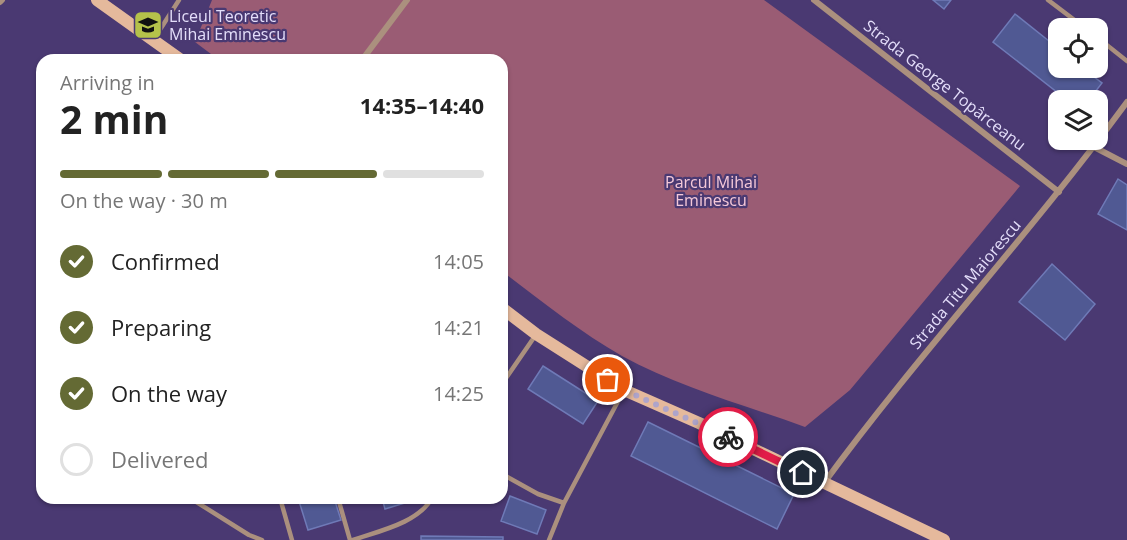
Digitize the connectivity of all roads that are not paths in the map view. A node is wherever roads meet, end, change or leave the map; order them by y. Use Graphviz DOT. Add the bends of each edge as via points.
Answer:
graph roads {
  1 [pos="97,0"];
  2 [pos="179,0"];
  3 [pos="407,0"];
  4 [pos="814,0"];
  5 [pos="1048,0"];
  6 [pos="1072,18"];
  7 [pos="154,39"];
  8 [pos="1108,47"];
  9 [pos="173,54"];
  10 [pos="366,54"];
  11 [pos="1127,61"];
  12 [pos="1127,102"];
  13 [pos="1108,128"];
  14 [pos="1092,150"];
  15 [pos="1100,150"];
  16 [pos="1127,164"];
  17 [pos="1059,192"];
  18 [pos="508,313"];
  19 [pos="536,334"];
  20 [pos="508,375"];
  21 [pos="624,390"];
  22 [pos="508,477"];
  23 [pos="824,483"];
  24 [pos="564,503"];
  25 [pos="200,504"];
  26 [pos="282,504"];
  27 [pos="340,504"];
  28 [pos="429,504"];
  29 [pos="262,540"];
  30 [pos="292,540"];
  31 [pos="352,540"];
  32 [pos="549,540"];
  33 [pos="944,540"];
  1 -- 7 [label="main road"];
  2 -- 7 [label="lane"];
  3 -- 10 [label="street"];
  4 -- 17 [label="street, Strada George Topârceanu"];
  5 -- 6 [label="lane"];
  7 -- 9 [label="main road"];
  8 -- 11 [label="lane"];
  12 -- 13 [label="street, Strada Titu Maiorescu"];
  14 -- 17 [label="street, Strada Titu Maiorescu"];
  15 -- 16 [label="street"];
  17 -- 23 [label="street, Strada Titu Maiorescu" via="870,420"];
  18 -- 19 [label="main road"];
  19 -- 20 [label="lane"];
  19 -- 21 [label="main road"];
  21 -- 23 [label="main road"];
  21 -- 24 [label="lane"];
  22 -- 24 [label="lane"];
  23 -- 33 [label="main road"];
  24 -- 32 [label="lane"];
  25 -- 29 [label="lane"];
  26 -- 30 [label="lane"];
  27 -- 31 [label="lane"];
  28 -- 31 [label="lane" via="408,519"];
}
